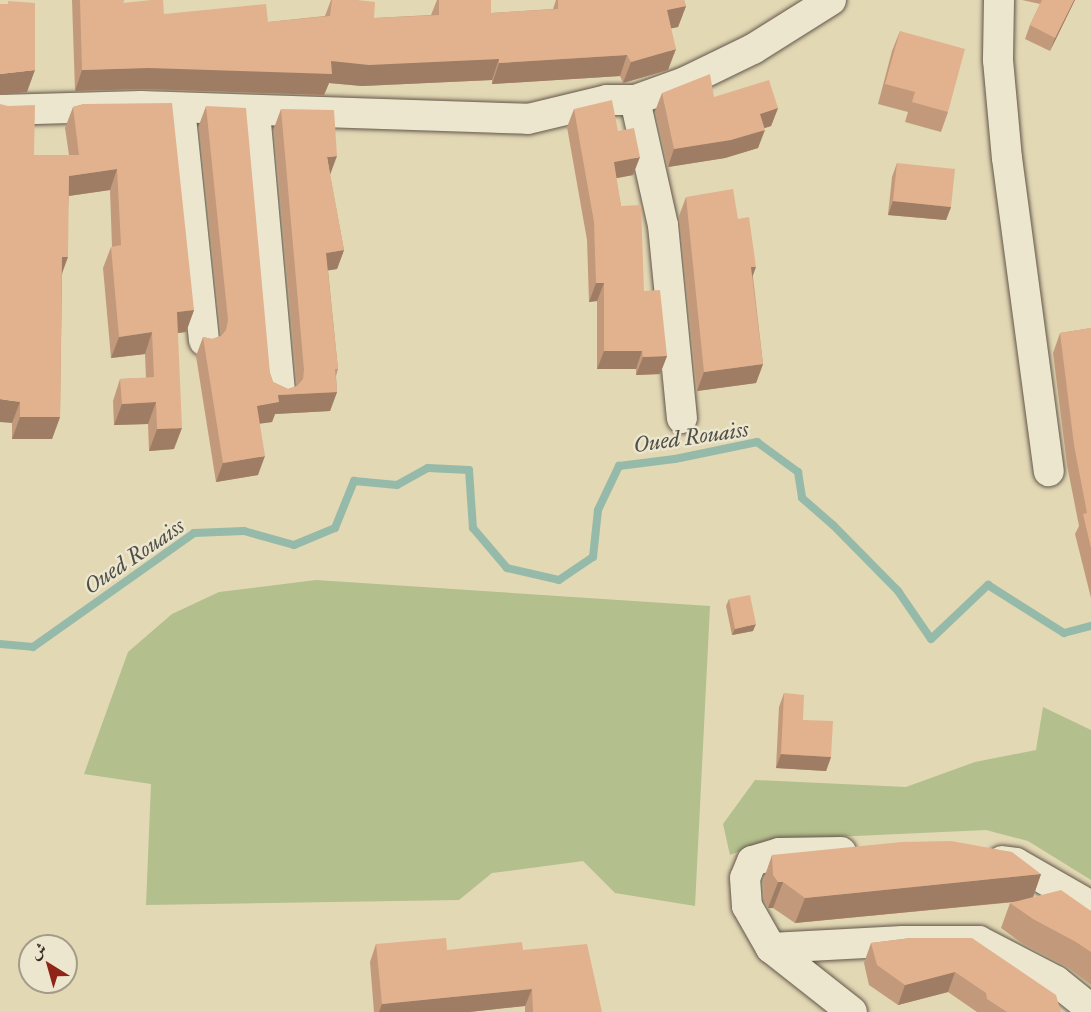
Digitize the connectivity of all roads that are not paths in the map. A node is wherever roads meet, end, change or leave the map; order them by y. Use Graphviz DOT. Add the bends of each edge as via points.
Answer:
graph roads {
  1 [pos="831,0"];
  2 [pos="999,0"];
  3 [pos="635,100"];
  4 [pos="180,108"];
  5 [pos="0,110"];
  6 [pos="255,112"];
  7 [pos="204,341"];
  8 [pos="280,391"];
  9 [pos="682,418"];
  10 [pos="1049,471"];
  11 [pos="873,851"];
  12 [pos="974,856"];
  13 [pos="1091,906"];
  14 [pos="771,948"];
  15 [pos="1091,1009"];
  16 [pos="852,1012"];
  1 -- 3 [label="street" via="753,49 686,82"];
  2 -- 10 [label="street" via="998,60 1007,158"];
  3 -- 6 [label="street" via="607,100 528,119"];
  3 -- 9 [label="street" via="663,225"];
  4 -- 5 [label="street"];
  4 -- 6 [label="street"];
  4 -- 7 [label="street"];
  6 -- 8 [label="street"];
  11 -- 14 [label="street" via="779,853 752,861 745,878 747,906"];
  12 -- 13 [label="street" via="1016,863"];
  14 -- 15 [label="street" via="979,941 1056,981"];
  14 -- 16 [label="street"];
}
